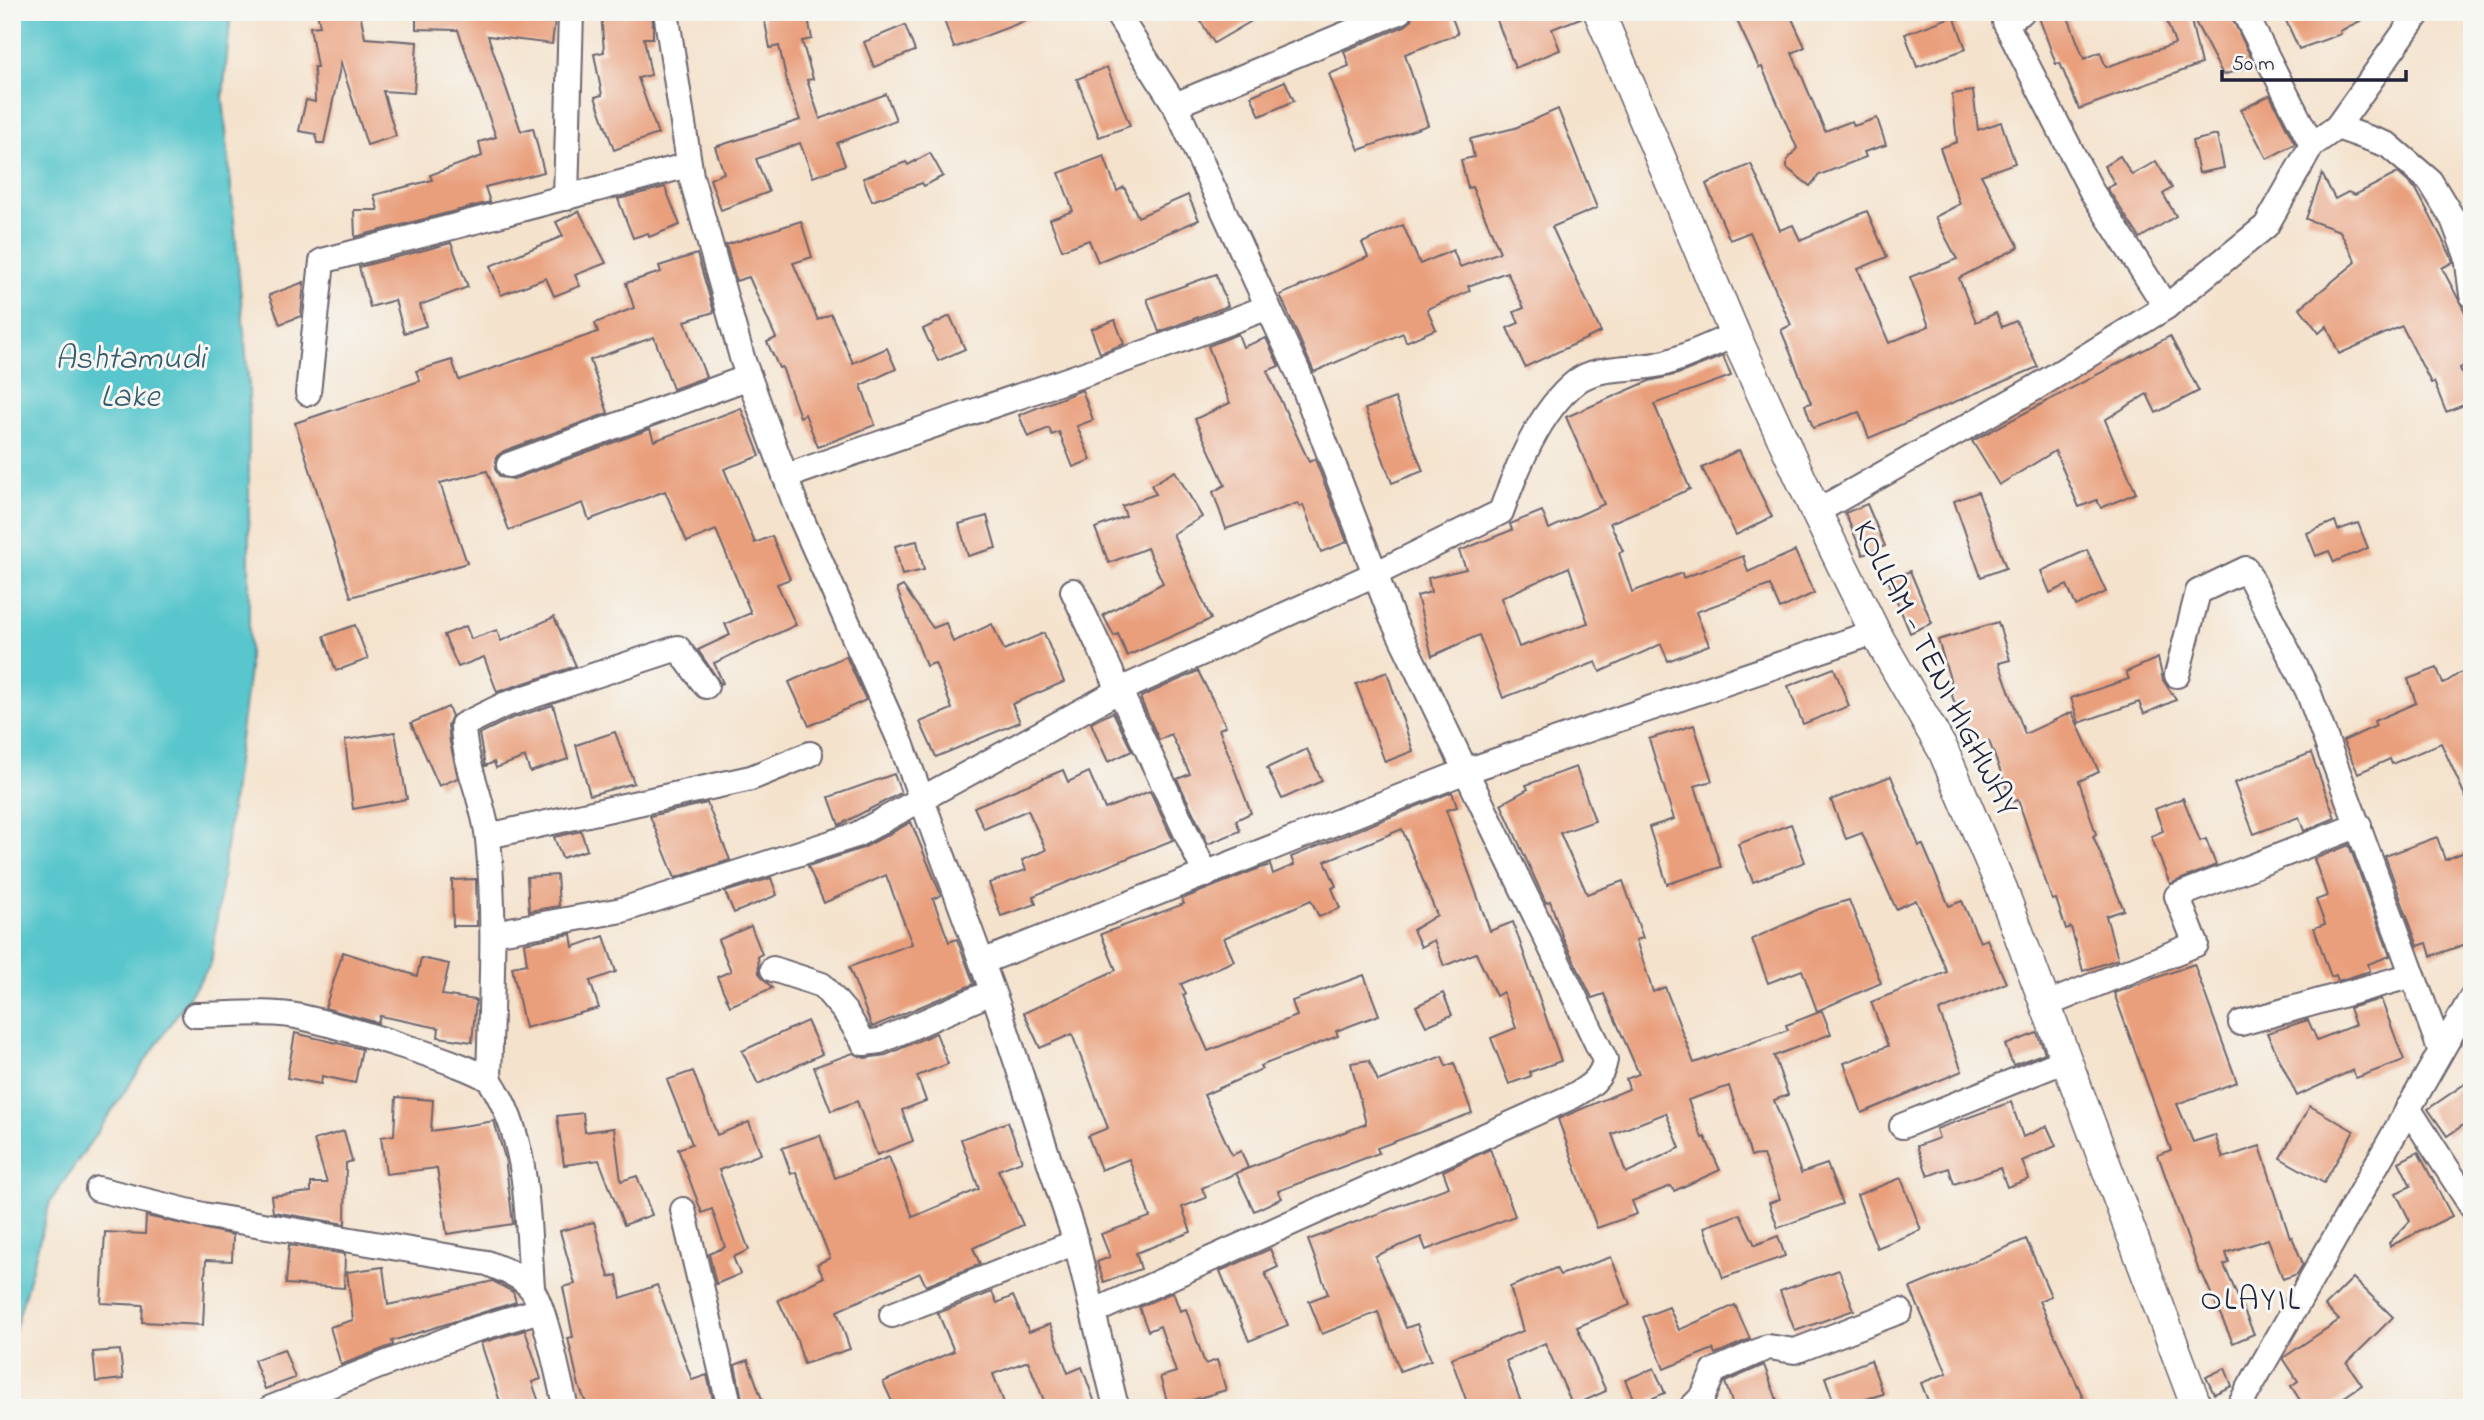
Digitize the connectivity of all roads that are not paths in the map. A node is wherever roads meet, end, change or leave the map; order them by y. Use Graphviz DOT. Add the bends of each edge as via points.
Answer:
graph roads {
  1 [pos="571,12"];
  2 [pos="666,12"];
  3 [pos="1116,12"];
  4 [pos="1399,12"];
  5 [pos="1599,12"];
  6 [pos="2022,12"];
  7 [pos="2244,12"];
  8 [pos="2409,18"];
  9 [pos="1175,105"];
  10 [pos="2337,127"];
  11 [pos="2312,145"];
  12 [pos="689,165"];
  13 [pos="566,198"];
  14 [pos="2472,295"];
  15 [pos="1268,307"];
  16 [pos="2166,307"];
  17 [pos="1735,335"];
  18 [pos="749,377"];
  19 [pos="308,393"];
  20 [pos="509,465"];
  21 [pos="785,477"];
  22 [pos="1816,512"];
  23 [pos="1377,573"];
  24 [pos="1073,591"];
  25 [pos="1875,632"];
  26 [pos="2178,675"];
  27 [pos="706,686"];
  28 [pos="1119,690"];
  29 [pos="810,754"];
  30 [pos="1466,771"];
  31 [pos="920,799"];
  32 [pos="2359,825"];
  33 [pos="488,836"];
  34 [pos="1206,875"];
  35 [pos="494,933"];
  36 [pos="982,962"];
  37 [pos="773,969"];
  38 [pos="2413,975"];
  39 [pos="992,992"];
  40 [pos="2472,997"];
  41 [pos="2045,1005"];
  42 [pos="195,1015"];
  43 [pos="2241,1023"];
  44 [pos="2440,1049"];
  45 [pos="2066,1060"];
  46 [pos="489,1079"];
  47 [pos="2408,1108"];
  48 [pos="1902,1126"];
  49 [pos="98,1189"];
  50 [pos="2472,1207"];
  51 [pos="683,1210"];
  52 [pos="1076,1242"];
  53 [pos="536,1299"];
  54 [pos="1900,1311"];
  55 [pos="1093,1312"];
  56 [pos="892,1315"];
  57 [pos="1111,1406"];
  58 [pos="271,1408"];
  59 [pos="566,1408"];
  60 [pos="730,1408"];
  61 [pos="1691,1408"];
  62 [pos="2197,1408"];
  63 [pos="2238,1408"];
  1 -- 13 [label="street"];
  2 -- 12 [label="street"];
  3 -- 9 [label="street"];
  4 -- 9 [label="street"];
  5 -- 17 [label="main road, KOLLAM - TENI HIGHWAY"];
  6 -- 16 [label="street" via="2005,22 2092,192"];
  7 -- 11 [label="street"];
  8 -- 10 [label="street"];
  9 -- 15 [label="street"];
  10 -- 11 [label="street"];
  10 -- 14 [label="street" via="2388,145 2430,181 2453,219 2467,256"];
  11 -- 16 [label="street" via="2266,226"];
  12 -- 13 [label="street"];
  12 -- 18 [label="street"];
  13 -- 19 [label="street" via="322,261"];
  15 -- 21 [label="street" via="1155,351"];
  15 -- 23 [label="street"];
  16 -- 22 [label="street" via="2035,388"];
  17 -- 22 [label="main road, KOLLAM - TENI HIGHWAY"];
  17 -- 23 [label="street" via="1664,363 1577,381 1558,401 1519,462 1501,512"];
  18 -- 20 [label="street"];
  18 -- 21 [label="street"];
  21 -- 31 [label="street" via="901,743"];
  22 -- 25 [label="main road, KOLLAM - TENI HIGHWAY"];
  23 -- 28 [label="street"];
  23 -- 30 [label="street" via="1392,618"];
  24 -- 28 [label="street"];
  25 -- 30 [label="street"];
  25 -- 41 [label="main road, KOLLAM - TENI HIGHWAY" via="1943,750"];
  26 -- 32 [label="street" via="2198,592 2246,569 2308,691"];
  27 -- 33 [label="street" via="678,648 504,705 463,725 464,748"];
  28 -- 31 [label="street"];
  28 -- 34 [label="street"];
  29 -- 33 [label="street" via="751,778"];
  30 -- 34 [label="street"];
  30 -- 55 [label="street" via="1605,1060 1603,1071 1573,1096"];
  31 -- 35 [label="street" via="856,835 621,910"];
  31 -- 36 [label="street"];
  32 -- 38 [label="street"];
  32 -- 41 [label="street" via="2177,896 2196,944"];
  33 -- 35 [label="street"];
  34 -- 36 [label="street"];
  35 -- 46 [label="street"];
  36 -- 39 [label="street"];
  37 -- 39 [label="street" via="822,985 864,1043 880,1041"];
  38 -- 43 [label="street"];
  38 -- 44 [label="street"];
  39 -- 52 [label="street"];
  40 -- 44 [label="street"];
  41 -- 45 [label="main road, KOLLAM - TENI HIGHWAY"];
  42 -- 46 [label="street" via="299,1016 451,1062"];
  44 -- 47 [label="street"];
  45 -- 48 [label="street"];
  45 -- 62 [label="main road, KOLLAM - TENI HIGHWAY"];
  46 -- 53 [label="street" via="524,1169"];
  47 -- 50 [label="street"];
  47 -- 63 [label="street"];
  49 -- 53 [label="street" via="203,1215 487,1263 510,1273"];
  51 -- 60 [label="street"];
  52 -- 55 [label="street"];
  52 -- 56 [label="street"];
  53 -- 58 [label="street" via="467,1332"];
  53 -- 59 [label="street"];
  54 -- 61 [label="street" via="1795,1351 1768,1347 1714,1371 1703,1396"];
  55 -- 57 [label="street"];
}
